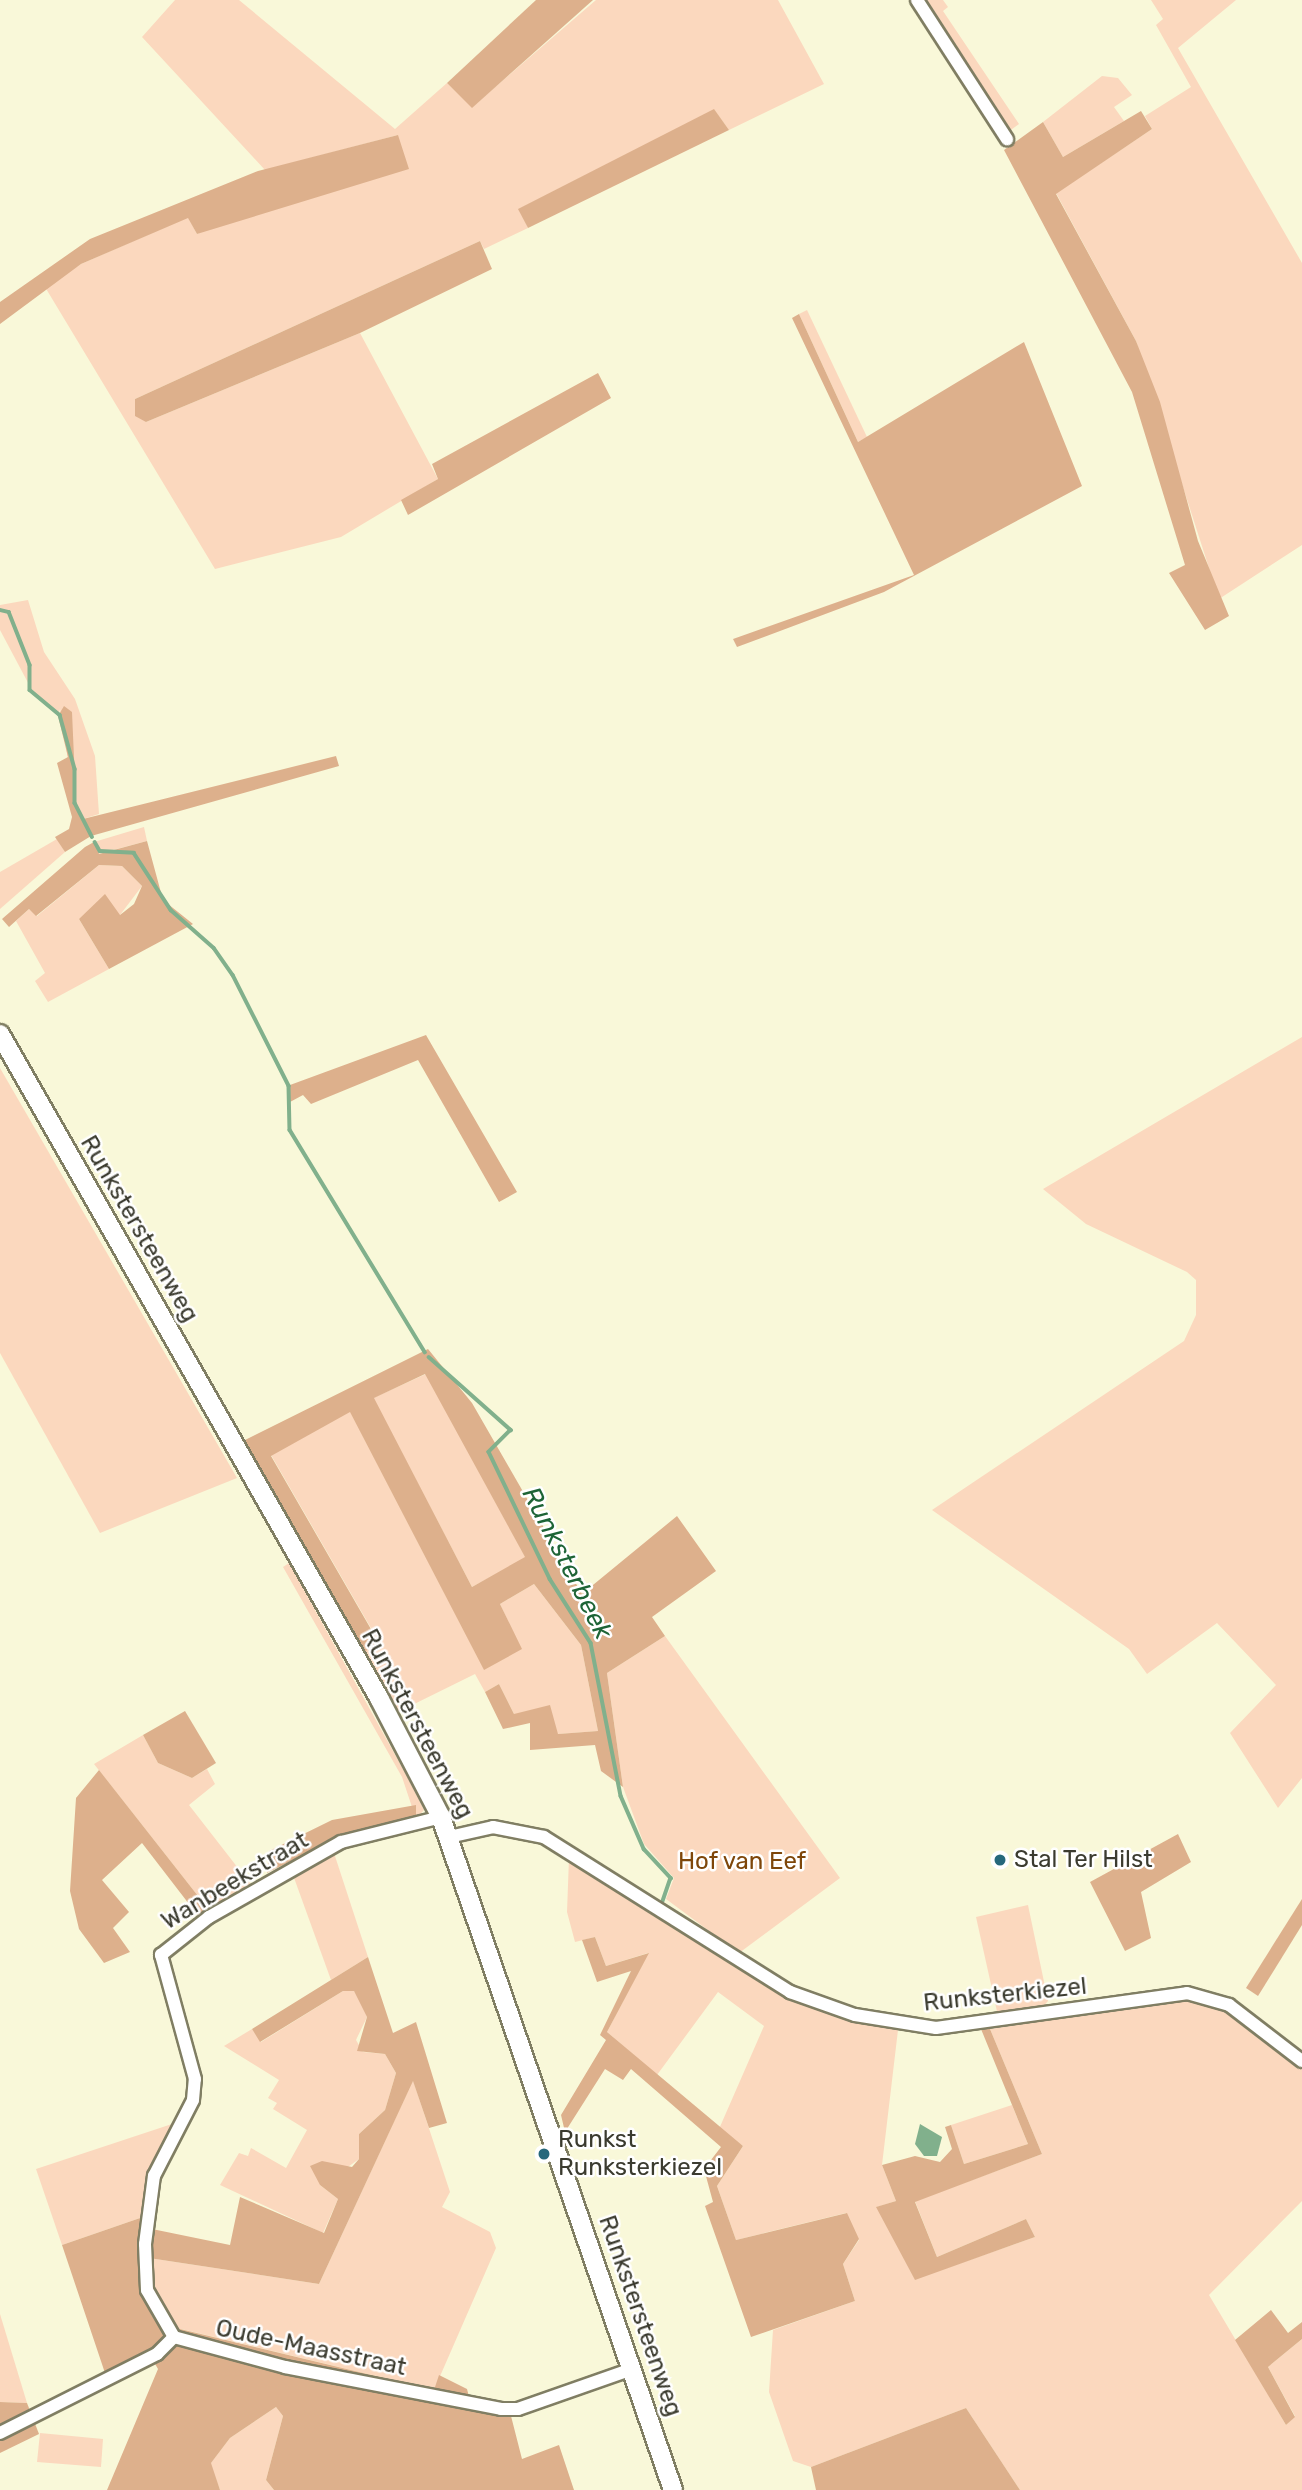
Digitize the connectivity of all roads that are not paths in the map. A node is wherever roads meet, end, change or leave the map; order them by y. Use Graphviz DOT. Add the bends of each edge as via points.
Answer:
graph roads {
  1 [pos="918,0"];
  2 [pos="1007,139"];
  3 [pos="0,1034"];
  4 [pos="440,1817"];
  5 [pos="449,1837"];
  6 [pos="1302,2061"];
  7 [pos="174,2337"];
  8 [pos="632,2369"];
  9 [pos="0,2433"];
  10 [pos="673,2490"];
  1 -- 2 [label="street"];
  3 -- 4 [label="street, Runkstersteenweg" via="379,1698"];
  4 -- 5 [label="street, Runkstersteenweg"];
  4 -- 7 [label="street, Wanbeekstraat" via="341,1842 209,1917 161,1955 195,2080 193,2100 155,2176 145,2244 147,2290"];
  5 -- 6 [label="street, Runksterkiezel" via="493,1828 544,1838 790,1992 855,2015 936,2028 1187,1993 1229,2005"];
  5 -- 8 [label="street, Runkstersteenweg"];
  7 -- 8 [label="street, Oude-Maasstraat" via="285,2367 501,2409 518,2409"];
  7 -- 9 [label="street" via="157,2354"];
  8 -- 10 [label="street, Runkstersteenweg"];
}
